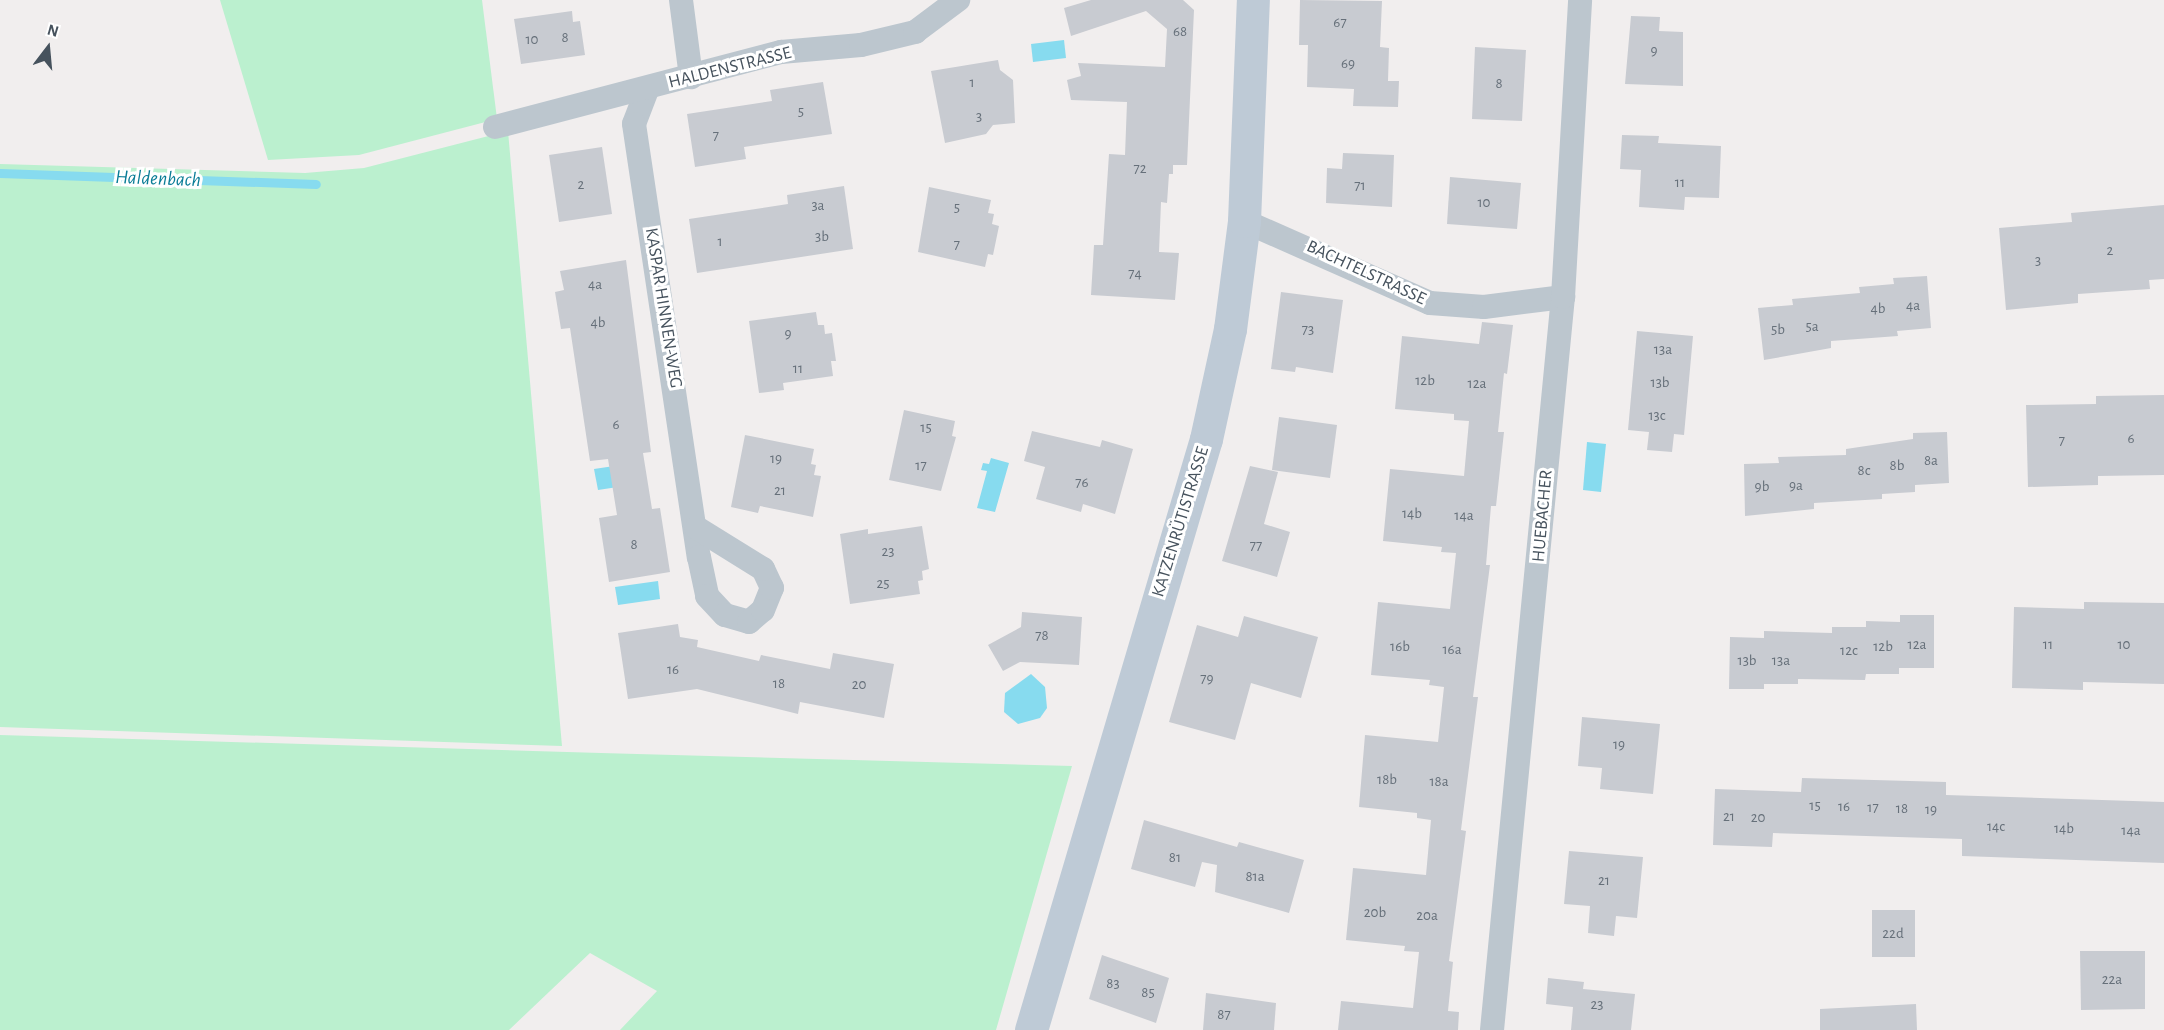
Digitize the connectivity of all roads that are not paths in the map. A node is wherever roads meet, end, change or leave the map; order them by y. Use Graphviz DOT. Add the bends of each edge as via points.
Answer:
graph roads {
  1 [pos="681,0"];
  2 [pos="958,0"];
  3 [pos="1253,0"];
  4 [pos="1580,0"];
  5 [pos="691,77"];
  6 [pos="647,90"];
  7 [pos="495,127"];
  8 [pos="1244,220"];
  9 [pos="1563,297"];
  10 [pos="697,528"];
  11 [pos="1031,1030"];
  12 [pos="1492,1030"];
  1 -- 5 [label="street"];
  2 -- 5 [label="street, HALDENSTRASSE" via="915,32 861,45 781,52"];
  3 -- 8 [label="street, KATZENRÜTISTRASSE"];
  4 -- 9 [label="street, HUEBACHER"];
  5 -- 6 [label="street, HALDENSTRASSE"];
  6 -- 7 [label="street, HALDENSTRASSE"];
  6 -- 10 [label="street, KASPAR HINNEN-WEG" via="634,124"];
  8 -- 9 [label="street, BACHTELSTRASSE" via="1430,303 1484,307"];
  8 -- 11 [label="street, KATZENRÜTISTRASSE" via="1230,329 1206,439"];
  9 -- 12 [label="street, HUEBACHER"];
}
